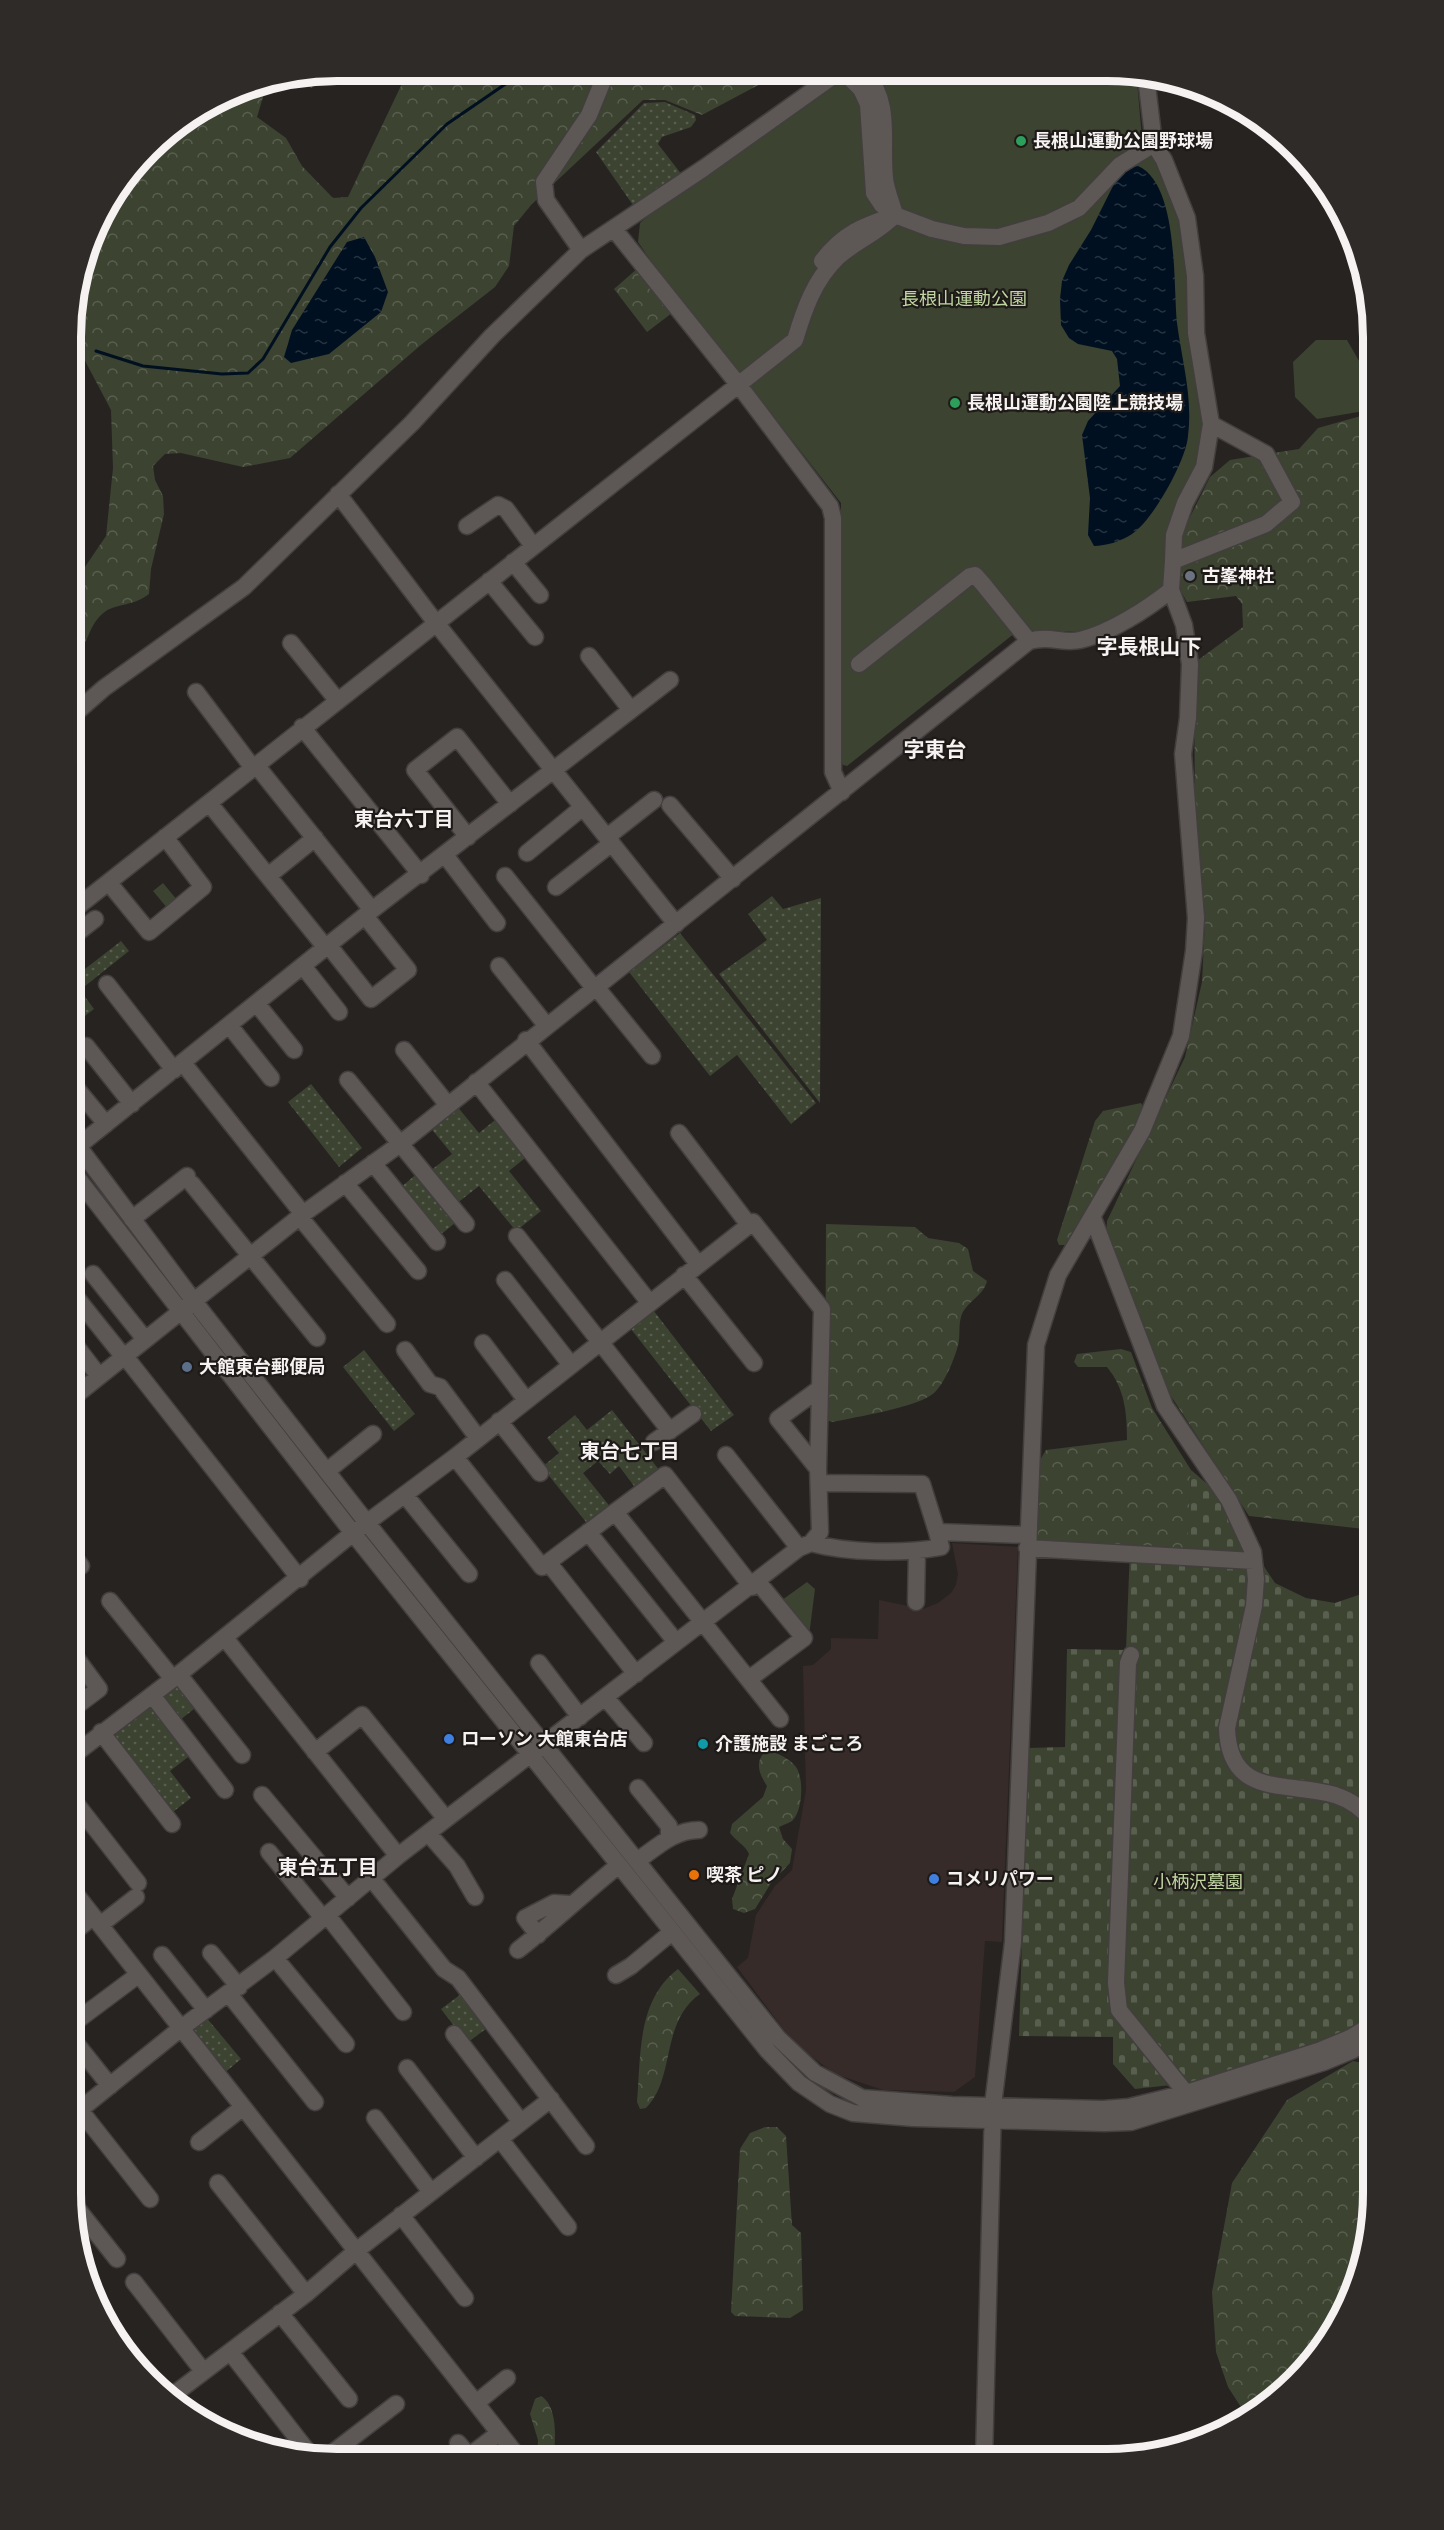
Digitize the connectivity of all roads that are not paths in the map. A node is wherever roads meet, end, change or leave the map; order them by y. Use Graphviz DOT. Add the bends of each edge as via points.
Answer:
graph roads {
  1 [pos="601,81"];
  2 [pos="826,81"];
  3 [pos="853,81"];
  4 [pos="871,81"];
  5 [pos="1147,84"];
  6 [pos="1154,144"];
  7 [pos="895,215"];
  8 [pos="614,229"];
  9 [pos="581,250"];
  10 [pos="738,384"];
  11 [pos="1211,424"];
  12 [pos="338,494"];
  13 [pos="467,526"];
  14 [pos="533,546"];
  15 [pos="1173,561"];
  16 [pos="513,562"];
  17 [pos="489,581"];
  18 [pos="1171,590"];
  19 [pos="540,595"];
  20 [pos="436,623"];
  21 [pos="535,637"];
  22 [pos="1029,641"];
  23 [pos="291,643"];
  24 [pos="589,664"];
  25 [pos="859,664"];
  26 [pos="670,680"];
  27 [pos="196,692"];
  28 [pos="337,700"];
  29 [pos="81,708"];
  30 [pos="629,711"];
  31 [pos="302,727"];
  32 [pos="254,766"];
  33 [pos="553,771"];
  34 [pos="842,792"];
  35 [pos="209,803"];
  36 [pos="510,804"];
  37 [pos="583,807"];
  38 [pos="165,837"];
  39 [pos="468,837"];
  40 [pos="315,838"];
  41 [pos="609,840"];
  42 [pos="527,853"];
  43 [pos="445,855"];
  44 [pos="421,875"];
  45 [pos="268,876"];
  46 [pos="505,876"];
  47 [pos="733,879"];
  48 [pos="108,883"];
  49 [pos="556,887"];
  50 [pos="81,904"];
  51 [pos="369,913"];
  52 [pos="95,919"];
  53 [pos="497,923"];
  54 [pos="676,924"];
  55 [pos="81,930"];
  56 [pos="327,947"];
  57 [pos="303,966"];
  58 [pos="499,966"];
  59 [pos="107,984"];
  60 [pos="595,987"];
  61 [pos="257,1004"];
  62 [pos="339,1012"];
  63 [pos="230,1025"];
  64 [pos="546,1025"];
  65 [pos="526,1040"];
  66 [pos="86,1046"];
  67 [pos="294,1050"];
  68 [pos="404,1050"];
  69 [pos="652,1056"];
  70 [pos="179,1066"];
  71 [pos="271,1078"];
  72 [pos="348,1080"];
  73 [pos="476,1082"];
  74 [pos="81,1094"];
  75 [pos="132,1104"];
  76 [pos="447,1104"];
  77 [pos="106,1124"];
  78 [pos="679,1133"];
  79 [pos="81,1140"];
  80 [pos="400,1144"];
  81 [pos="81,1154"];
  82 [pos="373,1163"];
  83 [pos="81,1184"];
  84 [pos="345,1184"];
  85 [pos="301,1215"];
  86 [pos="132,1218"];
  87 [pos="1093,1218"];
  88 [pos="466,1224"];
  89 [pos="749,1225"];
  90 [pos="517,1236"];
  91 [pos="436,1242"];
  92 [pos="251,1255"];
  93 [pos="699,1264"];
  94 [pos="418,1271"];
  95 [pos="93,1274"];
  96 [pos="684,1275"];
  97 [pos="506,1280"];
  98 [pos="193,1300"];
  99 [pos="649,1302"];
  100 [pos="81,1304"];
  101 [pos="179,1311"];
  102 [pos="387,1324"];
  103 [pos="144,1338"];
  104 [pos="317,1338"];
  105 [pos="599,1341"];
  106 [pos="483,1343"];
  107 [pos="405,1350"];
  108 [pos="81,1353"];
  109 [pos="123,1356"];
  110 [pos="754,1363"];
  111 [pos="572,1365"];
  112 [pos="99,1376"];
  113 [pos="819,1389"];
  114 [pos="81,1391"];
  115 [pos="526,1400"];
  116 [pos="693,1414"];
  117 [pos="499,1421"];
  118 [pos="670,1431"];
  119 [pos="373,1434"];
  120 [pos="478,1438"];
  121 [pos="654,1442"];
  122 [pos="726,1455"];
  123 [pos="455,1457"];
  124 [pos="327,1471"];
  125 [pos="540,1473"];
  126 [pos="818,1476"];
  127 [pos="405,1495"];
  128 [pos="615,1512"];
  129 [pos="367,1523"];
  130 [pos="588,1532"];
  131 [pos="938,1532"];
  132 [pos="353,1533"];
  133 [pos="1027,1541"];
  134 [pos="805,1546"];
  135 [pos="917,1551"];
  136 [pos="1254,1561"];
  137 [pos="548,1562"];
  138 [pos="469,1574"];
  139 [pos="300,1579"];
  140 [pos="755,1584"];
  141 [pos="110,1601"];
  142 [pos="916,1602"];
  143 [pos="704,1622"];
  144 [pos="225,1638"];
  145 [pos="676,1642"];
  146 [pos="1131,1655"];
  147 [pos="539,1663"];
  148 [pos="81,1665"];
  149 [pos="636,1674"];
  150 [pos="176,1677"];
  151 [pos="749,1679"];
  152 [pos="152,1695"];
  153 [pos="605,1697"];
  154 [pos="81,1702"];
  155 [pos="580,1717"];
  156 [pos="780,1719"];
  157 [pos="101,1732"];
  158 [pos="644,1743"];
  159 [pos="81,1748"];
  160 [pos="537,1750"];
  161 [pos="315,1752"];
  162 [pos="243,1755"];
  163 [pos="638,1788"];
  164 [pos="225,1790"];
  165 [pos="262,1795"];
  166 [pos="81,1811"];
  167 [pos="1363,1812"];
  168 [pos="446,1819"];
  169 [pos="172,1824"];
  170 [pos="699,1830"];
  171 [pos="428,1833"];
  172 [pos="669,1838"];
  173 [pos="268,1852"];
  174 [pos="398,1856"];
  175 [pos="637,1861"];
  176 [pos="619,1865"];
  177 [pos="372,1878"];
  178 [pos="475,1897"];
  179 [pos="348,1898"];
  180 [pos="81,1901"];
  181 [pos="325,1917"];
  182 [pos="96,1921"];
  183 [pos="81,1929"];
  184 [pos="672,1932"];
  185 [pos="518,1950"];
  186 [pos="212,1953"];
  187 [pos="162,1955"];
  188 [pos="275,1958"];
  189 [pos="138,1975"];
  190 [pos="616,1975"];
  191 [pos="234,1990"];
  192 [pos="206,2010"];
  193 [pos="403,2012"];
  194 [pos="81,2018"];
  195 [pos="180,2029"];
  196 [pos="1363,2030"];
  197 [pos="454,2034"];
  198 [pos="346,2044"];
  199 [pos="1363,2044"];
  200 [pos="81,2050"];
  201 [pos="407,2068"];
  202 [pos="110,2086"];
  203 [pos="551,2099"];
  204 [pos="1188,2099"];
  205 [pos="315,2102"];
  206 [pos="81,2108"];
  207 [pos="242,2108"];
  208 [pos="993,2113"];
  209 [pos="375,2118"];
  210 [pos="81,2120"];
  211 [pos="522,2122"];
  212 [pos="500,2139"];
  213 [pos="199,2142"];
  214 [pos="586,2146"];
  215 [pos="476,2158"];
  216 [pos="218,2183"];
  217 [pos="431,2192"];
  218 [pos="150,2199"];
  219 [pos="82,2215"];
  220 [pos="401,2215"];
  221 [pos="568,2227"];
  222 [pos="356,2251"];
  223 [pos="117,2259"];
  224 [pos="134,2282"];
  225 [pos="306,2294"];
  226 [pos="465,2298"];
  227 [pos="280,2313"];
  228 [pos="231,2353"];
  229 [pos="203,2371"];
  230 [pos="507,2378"];
  231 [pos="176,2392"];
  232 [pos="349,2399"];
  233 [pos="476,2403"];
  234 [pos="396,2404"];
  235 [pos="499,2433"];
  236 [pos="458,2443"];
  237 [pos="304,2447"];
  238 [pos="353,2449"];
  239 [pos="463,2449"];
  240 [pos="478,2449"];
  241 [pos="512,2449"];
  242 [pos="984,2449"];
  1 -- 9 [label="street" via="589,115 544,182 546,200"];
  2 -- 8 [label="street"];
  3 -- 7 [label="street" via="868,104 874,193 882,206"];
  4 -- 7 [label="street" via="882,102 885,180"];
  5 -- 6 [label="street"];
  6 -- 7 [label="street" via="1120,165 1079,208 1048,223 999,237 964,236"];
  6 -- 11 [label="street" via="1187,218 1195,276 1196,333"];
  7 -- 10 [label="street" via="858,228 829,252 813,273 794,312 795,340"];
  8 -- 9 [label="street"];
  8 -- 10 [label="street"];
  9 -- 12 [label="street"];
  10 -- 14 [label="street"];
  10 -- 34 [label="street" via="830,506 833,772"];
  11 -- 15 [label="street" via="1204,467 1174,535"];
  11 -- 15 [label="street" via="1266,454 1292,502 1266,524"];
  12 -- 20 [label="street"];
  12 -- 29 [label="street" via="244,587"];
  13 -- 14 [label="street" via="498,505 506,508"];
  14 -- 16 [label="street"];
  15 -- 18 [label="street"];
  16 -- 17 [label="street"];
  16 -- 19 [label="street"];
  17 -- 20 [label="street"];
  17 -- 21 [label="street"];
  18 -- 22 [label="street" via="1141,613 1080,640 1045,637"];
  18 -- 87 [label="street" via="1184,625 1190,664 1183,754 1196,918 1194,951 1181,1036 1142,1131"];
  20 -- 28 [label="street"];
  20 -- 33 [label="street"];
  22 -- 25 [label="street" via="975,575"];
  22 -- 34 [label="street"];
  23 -- 28 [label="street"];
  24 -- 30 [label="street"];
  26 -- 30 [label="street"];
  27 -- 32 [label="street"];
  28 -- 31 [label="street"];
  30 -- 33 [label="street"];
  31 -- 32 [label="street"];
  31 -- 44 [label="street"];
  32 -- 35 [label="street"];
  32 -- 40 [label="street"];
  33 -- 36 [label="street"];
  33 -- 37 [label="street"];
  34 -- 47 [label="street"];
  35 -- 38 [label="street"];
  35 -- 45 [label="street"];
  36 -- 39 [label="street"];
  36 -- 39 [label="street" via="457,737 415,770"];
  37 -- 41 [label="street"];
  37 -- 42 [label="street"];
  38 -- 48 [label="street"];
  38 -- 48 [label="street" via="203,887 149,932"];
  39 -- 43 [label="street"];
  40 -- 45 [label="street"];
  40 -- 51 [label="street"];
  41 -- 47 [label="street" via="662,802"];
  41 -- 49 [label="street"];
  41 -- 54 [label="street"];
  43 -- 44 [label="street"];
  43 -- 53 [label="street"];
  44 -- 51 [label="street"];
  45 -- 56 [label="street"];
  46 -- 60 [label="street"];
  47 -- 54 [label="street"];
  48 -- 50 [label="street"];
  51 -- 56 [label="street"];
  51 -- 56 [label="street" via="408,970 371,999"];
  52 -- 55 [label="street"];
  54 -- 60 [label="street"];
  56 -- 57 [label="street"];
  57 -- 61 [label="street"];
  57 -- 62 [label="street"];
  58 -- 64 [label="street"];
  59 -- 70 [label="street"];
  60 -- 64 [label="street"];
  60 -- 69 [label="street"];
  61 -- 63 [label="street"];
  61 -- 67 [label="street"];
  63 -- 70 [label="street"];
  63 -- 71 [label="street"];
  64 -- 65 [label="street"];
  65 -- 73 [label="street"];
  65 -- 93 [label="street"];
  66 -- 75 [label="street"];
  68 -- 76 [label="street"];
  70 -- 75 [label="street"];
  70 -- 85 [label="street"];
  72 -- 80 [label="street"];
  73 -- 76 [label="street"];
  73 -- 99 [label="street"];
  74 -- 77 [label="street"];
  75 -- 77 [label="street"];
  76 -- 80 [label="street"];
  77 -- 79 [label="street"];
  78 -- 89 [label="street"];
  80 -- 82 [label="street"];
  80 -- 88 [label="street"];
  81 -- 86 [label="street"];
  82 -- 84 [label="street"];
  82 -- 91 [label="street"];
  83 -- 101 [label="street"];
  84 -- 85 [label="street"];
  84 -- 94 [label="street"];
  85 -- 92 [label="street"];
  85 -- 102 [label="street"];
  86 -- 92 [label="street" via="190,1180"];
  86 -- 98 [label="street"];
  87 -- 133 [label="street" via="1058,1275 1036,1345"];
  87 -- 136 [label="street" via="1165,1406 1229,1500"];
  89 -- 93 [label="street"];
  89 -- 113 [label="street" via="753,1222 822,1309"];
  90 -- 105 [label="street"];
  92 -- 98 [label="street"];
  92 -- 104 [label="street"];
  93 -- 96 [label="street"];
  95 -- 103 [label="street"];
  96 -- 99 [label="street"];
  96 -- 110 [label="street"];
  97 -- 111 [label="street"];
  98 -- 101 [label="street"];
  98 -- 124 [label="street"];
  99 -- 105 [label="street"];
  100 -- 109 [label="street"];
  101 -- 103 [label="street"];
  101 -- 132 [label="street"];
  103 -- 109 [label="street"];
  105 -- 111 [label="street"];
  105 -- 118 [label="street"];
  106 -- 115 [label="street"];
  107 -- 120 [label="street" via="430,1384 440,1387"];
  108 -- 112 [label="street"];
  109 -- 112 [label="street"];
  109 -- 139 [label="street"];
  111 -- 115 [label="street"];
  112 -- 114 [label="street"];
  113 -- 126 [label="street"];
  113 -- 126 [label="street" via="778,1419"];
  115 -- 117 [label="street"];
  116 -- 118 [label="street"];
  117 -- 120 [label="street"];
  117 -- 125 [label="street"];
  118 -- 121 [label="street"];
  119 -- 124 [label="street"];
  120 -- 123 [label="street"];
  122 -- 134 [label="street"];
  123 -- 127 [label="street"];
  123 -- 137 [label="street" via="542,1567"];
  124 -- 129 [label="street"];
  126 -- 131 [label="street" via="922,1484"];
  126 -- 134 [label="street" via="820,1532"];
  127 -- 129 [label="street"];
  127 -- 138 [label="street"];
  128 -- 130 [label="street"];
  128 -- 140 [label="street" via="665,1475"];
  128 -- 143 [label="street"];
  129 -- 132 [label="street"];
  129 -- 160 [label="street"];
  130 -- 137 [label="street"];
  130 -- 145 [label="street"];
  131 -- 133 [label="street"];
  131 -- 135 [label="street" via="940,1547"];
  132 -- 139 [label="street"];
  132 -- 160 [label="street"];
  133 -- 136 [label="street"];
  133 -- 208 [label="street" via="1013,1942"];
  134 -- 135 [label="street"];
  134 -- 140 [label="street"];
  135 -- 142 [label="street"];
  136 -- 167 [label="street" via="1254,1606 1227,1728 1227,1744 1234,1761 1248,1776 1265,1785 1335,1795 1354,1803"];
  137 -- 149 [label="street"];
  139 -- 144 [label="street"];
  140 -- 143 [label="street"];
  140 -- 151 [label="street" via="804,1638"];
  141 -- 150 [label="street"];
  143 -- 145 [label="street"];
  143 -- 151 [label="street"];
  144 -- 150 [label="street"];
  144 -- 161 [label="street"];
  145 -- 149 [label="street"];
  146 -- 204 [label="street" via="1116,1983 1119,2010"];
  147 -- 155 [label="street"];
  148 -- 154 [label="street" via="99,1689"];
  149 -- 153 [label="street"];
  150 -- 152 [label="street"];
  150 -- 162 [label="street"];
  151 -- 156 [label="street"];
  152 -- 157 [label="street"];
  152 -- 164 [label="street"];
  153 -- 155 [label="street"];
  153 -- 158 [label="street"];
  155 -- 160 [label="street"];
  157 -- 159 [label="street"];
  157 -- 169 [label="street"];
  160 -- 168 [label="street"];
  160 -- 175 [label="street"];
  160 -- 176 [label="street"];
  161 -- 168 [label="street" via="362,1715"];
  161 -- 174 [label="street"];
  163 -- 172 [label="street" via="669,1826"];
  165 -- 179 [label="street"];
  166 -- 182 [label="street" via="137,1890"];
  168 -- 171 [label="street"];
  170 -- 172 [label="street" via="687,1830"];
  171 -- 174 [label="street"];
  171 -- 178 [label="street" via="463,1874"];
  172 -- 175 [label="street"];
  173 -- 181 [label="street"];
  174 -- 177 [label="street"];
  175 -- 208 [label="street" via="778,2038 815,2073 862,2098 952,2105"];
  176 -- 184 [label="street"];
  176 -- 185 [label="street"];
  177 -- 179 [label="street"];
  177 -- 203 [label="street" via="444,1969 458,1978"];
  179 -- 181 [label="street"];
  180 -- 182 [label="street"];
  181 -- 188 [label="street"];
  181 -- 193 [label="street"];
  182 -- 183 [label="street"];
  182 -- 189 [label="street"];
  184 -- 190 [label="street"];
  184 -- 208 [label="street" via="768,2051 799,2083 830,2104 853,2113"];
  186 -- 191 [label="street"];
  187 -- 192 [label="street"];
  188 -- 191 [label="street"];
  188 -- 198 [label="street"];
  189 -- 194 [label="street"];
  189 -- 195 [label="street"];
  191 -- 192 [label="street"];
  191 -- 205 [label="street"];
  192 -- 195 [label="street"];
  195 -- 202 [label="street"];
  195 -- 207 [label="street"];
  196 -- 204 [label="street" via="1321,2050"];
  197 -- 211 [label="street"];
  199 -- 204 [label="street" via="1324,2062"];
  200 -- 202 [label="street"];
  201 -- 215 [label="street"];
  202 -- 206 [label="street"];
  203 -- 211 [label="street"];
  203 -- 214 [label="street"];
  204 -- 208 [label="street" via="1129,2108"];
  207 -- 213 [label="street"];
  207 -- 222 [label="street"];
  208 -- 242 [label="street"];
  209 -- 217 [label="street"];
  210 -- 218 [label="street"];
  211 -- 212 [label="street"];
  212 -- 215 [label="street"];
  212 -- 221 [label="street"];
  215 -- 217 [label="street"];
  216 -- 225 [label="street"];
  217 -- 220 [label="street"];
  219 -- 223 [label="street"];
  220 -- 222 [label="street"];
  220 -- 226 [label="street"];
  222 -- 225 [label="street"];
  222 -- 233 [label="street"];
  224 -- 229 [label="street"];
  225 -- 227 [label="street"];
  227 -- 228 [label="street"];
  227 -- 232 [label="street"];
  228 -- 229 [label="street"];
  228 -- 237 [label="street"];
  229 -- 231 [label="street"];
  230 -- 233 [label="street"];
  233 -- 235 [label="street"];
  234 -- 238 [label="street"];
  235 -- 240 [label="street"];
  235 -- 241 [label="street"];
  236 -- 239 [label="street"];
}
